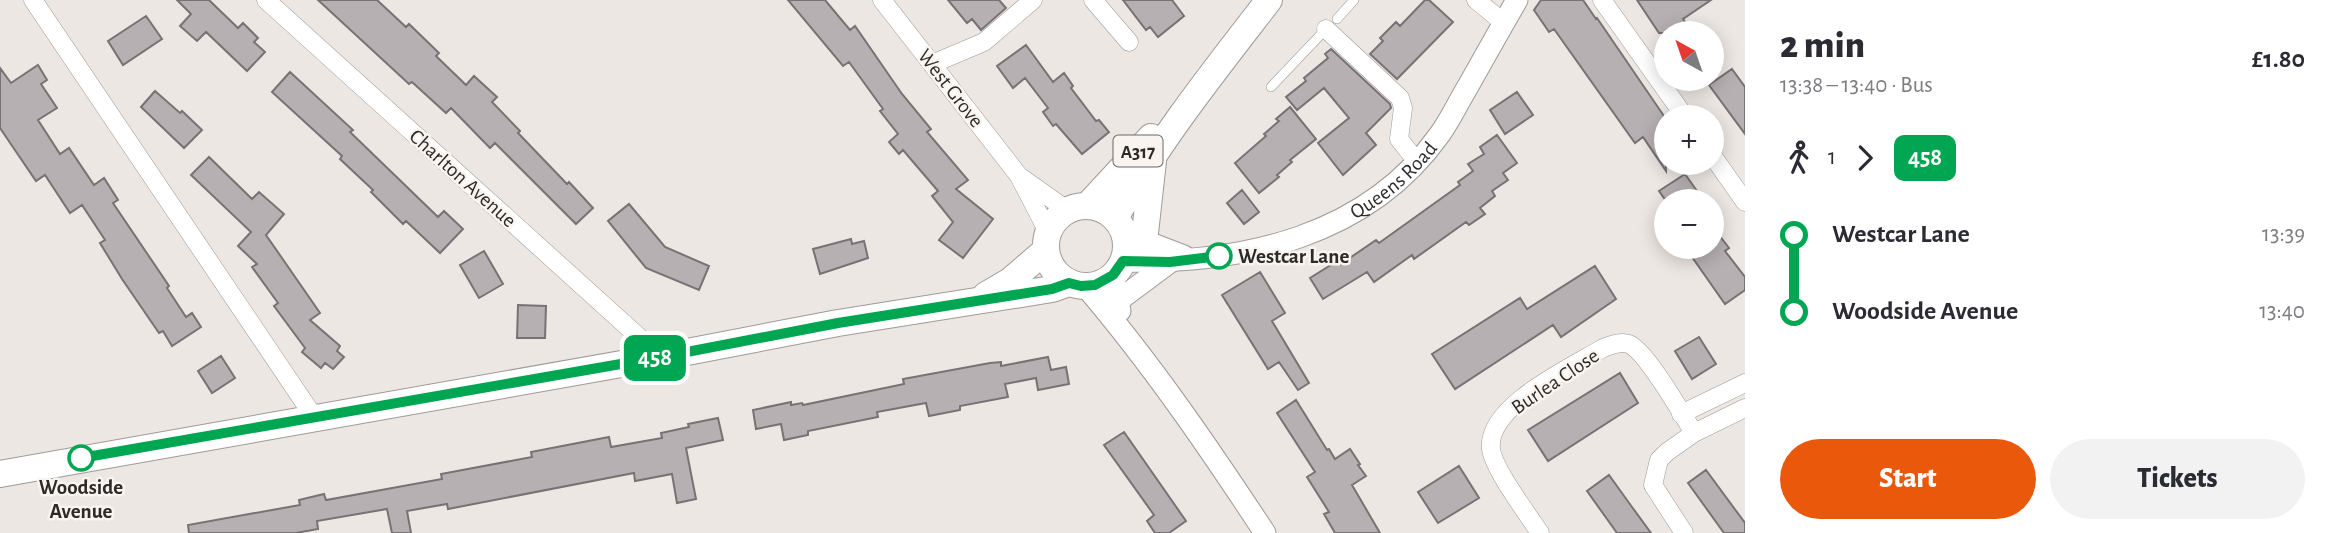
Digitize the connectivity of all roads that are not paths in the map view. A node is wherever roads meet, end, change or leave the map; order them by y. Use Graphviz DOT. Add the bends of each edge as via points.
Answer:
graph roads {
  1 [pos="33,0"];
  2 [pos="266,0"];
  3 [pos="882,0"];
  4 [pos="1033,0"];
  5 [pos="1093,0"];
  6 [pos="1269,0"];
  7 [pos="1354,0"];
  8 [pos="1476,0"];
  9 [pos="1517,0"];
  10 [pos="1602,0"];
  11 [pos="1504,23"];
  12 [pos="1332,24"];
  13 [pos="1129,42"];
  14 [pos="932,64"];
  15 [pos="1270,87"];
  16 [pos="1192,100"];
  17 [pos="1676,105"];
  18 [pos="1154,156"];
  19 [pos="1417,162"];
  20 [pos="1724,172"];
  21 [pos="1019,176"];
  22 [pos="1745,202"];
  23 [pos="1078,208"];
  24 [pos="1128,231"];
  25 [pos="1047,241"];
  26 [pos="1194,260"];
  27 [pos="1170,262"];
  28 [pos="1118,279"];
  29 [pos="1077,284"];
  30 [pos="979,299"];
  31 [pos="1123,330"];
  32 [pos="661,357"];
  33 [pos="1745,383"];
  34 [pos="1745,408"];
  35 [pos="1681,414"];
  36 [pos="314,417"];
  37 [pos="1694,433"];
  38 [pos="0,474"];
  39 [pos="1265,533"];
  40 [pos="1540,533"];
  41 [pos="1684,533"];
  1 -- 36 [label="street"];
  2 -- 32 [label="street, Charlton Avenue"];
  3 -- 14 [label="street, West Grove"];
  4 -- 14 [label="street" via="984,42"];
  5 -- 13 [label="street"];
  6 -- 16 [label="main road, A317"];
  7 -- 12 [label="lane"];
  8 -- 11 [label="street"];
  9 -- 11 [label="street, Queens Road"];
  10 -- 17 [label="street"];
  11 -- 19 [label="street, Queens Road" via="1441,133"];
  12 -- 15 [label="lane"];
  12 -- 19 [label="street" via="1400,98 1399,139"];
  14 -- 21 [label="street, West Grove"];
  16 -- 18 [label="main road, A317"];
  16 -- 23 [label="main road, A317"];
  18 -- 24 [label="main road, A317"];
  18 -- 24 [label="main road, A317"];
  19 -- 26 [label="street, Queens Road" via="1374,199 1320,232 1262,249"];
  20 -- 22 [label="street"];
  21 -- 23 [label="street, West Grove"];
  21 -- 25 [label="street, West Grove"];
  23 -- 24 [label="main road" via="1102,209"];
  23 -- 25 [label="main road" via="1053,223"];
  24 -- 26 [label="street, Queens Road"];
  24 -- 28 [label="main road"];
  25 -- 29 [label="main road" via="1052,269"];
  25 -- 30 [label="main road" via="1010,281"];
  26 -- 27 [label="street, Queens Road"];
  27 -- 28 [label="street, Queens Road"];
  27 -- 28 [label="street"];
  28 -- 29 [label="main road"];
  28 -- 31 [label="street"];
  29 -- 30 [label="main road"];
  29 -- 31 [label="street"];
  30 -- 32 [label="main road"];
  31 -- 39 [label="street"];
  32 -- 36 [label="main road"];
  33 -- 35 [label="street"];
  34 -- 37 [label="street"];
  35 -- 37 [label="street, Burlea Close"];
  35 -- 40 [label="street, Burlea Close" via="1643,356 1627,343 1603,348 1513,405 1494,430 1491,448"];
  36 -- 38 [label="main road"];
  37 -- 41 [label="street" via="1659,460 1653,485"];
}
